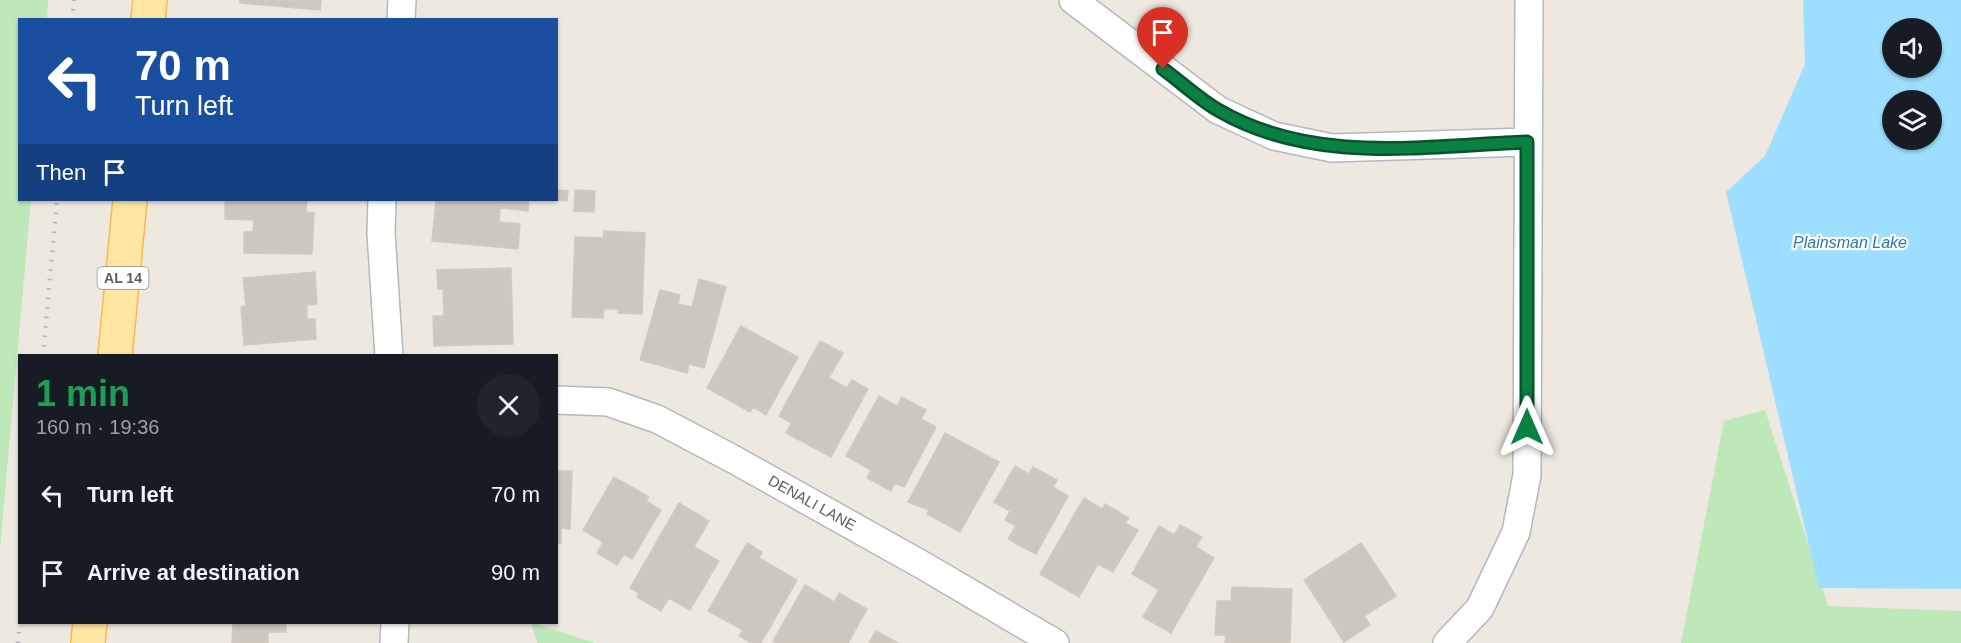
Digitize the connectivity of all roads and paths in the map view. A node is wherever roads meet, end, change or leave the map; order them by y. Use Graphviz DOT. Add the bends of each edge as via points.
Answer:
graph roads {
  1 [pos="150,0"];
  2 [pos="402,0"];
  3 [pos="1073,0"];
  4 [pos="1529,0"];
  5 [pos="148,18"];
  6 [pos="400,18"];
  7 [pos="1527,142"];
  8 [pos="130,201"];
  9 [pos="382,201"];
  10 [pos="115,354"];
  11 [pos="389,354"];
  12 [pos="558,399"];
  13 [pos="90,624"];
  14 [pos="395,624"];
  15 [pos="88,643"];
  16 [pos="394,643"];
  17 [pos="1055,643"];
  18 [pos="1448,643"];
  1 -- 5 [label="main road"];
  2 -- 6 [label="street"];
  3 -- 7 [label="street" via="1218,110 1274,136 1332,148"];
  4 -- 7 [label="street"];
  7 -- 18 [label="street" via="1527,475 1511,543 1480,608"];
  8 -- 10 [label="main road, AL 14"];
  9 -- 11 [label="street"];
  12 -- 17 [label="street, DENALI LANE" via="608,402 657,419"];
  13 -- 15 [label="main road"];
  14 -- 16 [label="street"];
}
